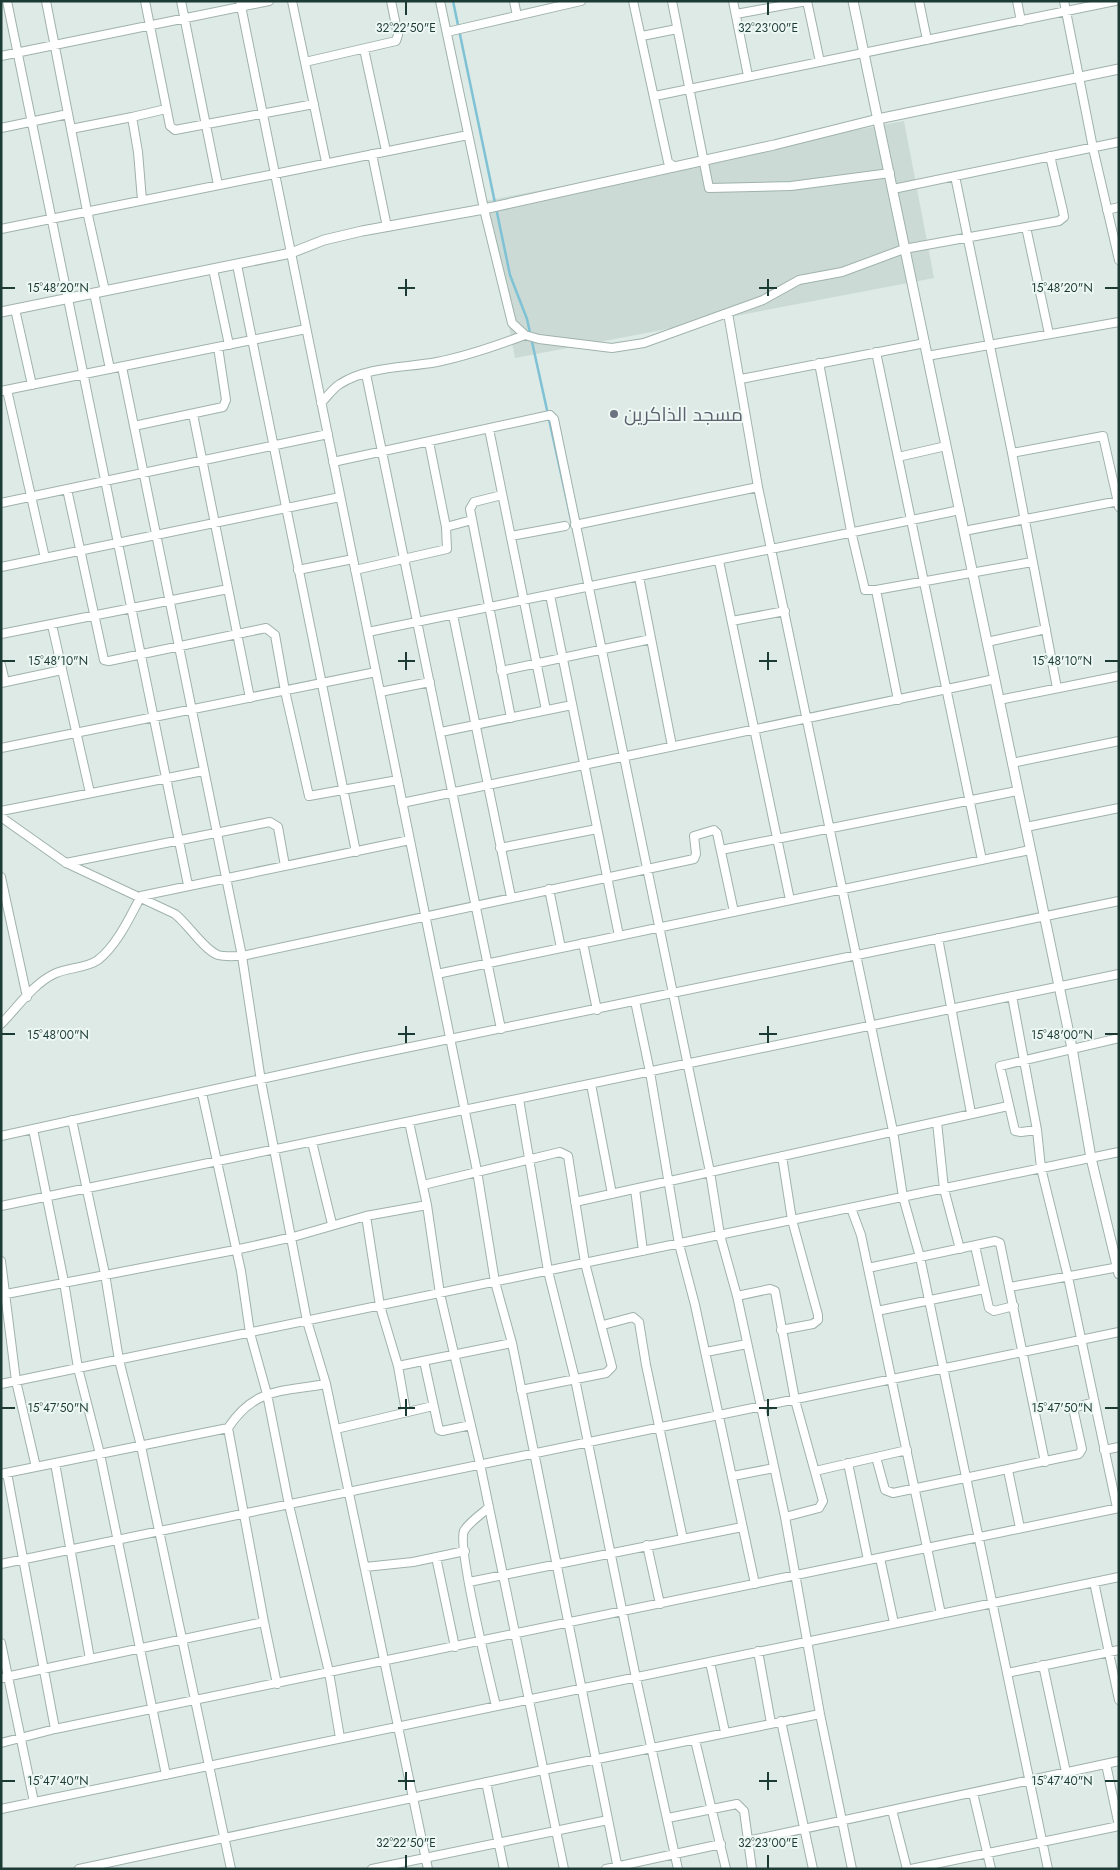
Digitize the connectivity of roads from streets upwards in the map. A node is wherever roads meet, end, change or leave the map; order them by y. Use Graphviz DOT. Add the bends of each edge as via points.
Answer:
graph roads {
  1 [pos="7,1"];
  2 [pos="46,1"];
  3 [pos="145,1"];
  4 [pos="181,1"];
  5 [pos="269,1"];
  6 [pos="292,1"];
  7 [pos="391,1"];
  8 [pos="440,1"];
  9 [pos="514,1"];
  10 [pos="581,1"];
  11 [pos="634,1"];
  12 [pos="672,1"];
  13 [pos="733,1"];
  14 [pos="807,1"];
  15 [pos="853,1"];
  16 [pos="920,1"];
  17 [pos="1017,1"];
  18 [pos="1064,1"];
  19 [pos="1115,1"];
  20 [pos="565,3"];
  21 [pos="241,4"];
  22 [pos="1066,11"];
  23 [pos="736,14"];
  24 [pos="517,16"];
  25 [pos="185,19"];
  26 [pos="1021,21"];
  27 [pos="150,26"];
  28 [pos="677,29"];
  29 [pos="446,32"];
  30 [pos="642,36"];
  31 [pos="927,40"];
  32 [pos="54,46"];
  33 [pos="364,49"];
  34 [pos="17,53"];
  35 [pos="864,53"];
  36 [pos="1,56"];
  37 [pos="305,62"];
  38 [pos="820,62"];
  39 [pos="1119,69"];
  40 [pos="748,76"];
  41 [pos="1079,77"];
  42 [pos="688,88"];
  43 [pos="655,96"];
  44 [pos="314,104"];
  45 [pos="166,109"];
  46 [pos="68,114"];
  47 [pos="262,114"];
  48 [pos="132,117"];
  49 [pos="878,119"];
  50 [pos="31,121"];
  51 [pos="206,124"];
  52 [pos="1,128"];
  53 [pos="71,130"];
  54 [pos="468,135"];
  55 [pos="1119,142"];
  56 [pos="1093,148"];
  57 [pos="386,151"];
  58 [pos="372,154"];
  59 [pos="1050,156"];
  60 [pos="703,160"];
  61 [pos="326,162"];
  62 [pos="675,167"];
  63 [pos="275,173"];
  64 [pos="890,173"];
  65 [pos="955,176"];
  66 [pos="218,185"];
  67 [pos="893,189"];
  68 [pos="142,200"];
  69 [pos="1119,207"];
  70 [pos="484,209"];
  71 [pos="1107,210"];
  72 [pos="87,211"];
  73 [pos="52,219"];
  74 [pos="387,227"];
  75 [pos="1026,227"];
  76 [pos="1,229"];
  77 [pos="967,238"];
  78 [pos="904,249"];
  79 [pos="291,253"];
  80 [pos="1119,260"];
  81 [pos="237,265"];
  82 [pos="214,269"];
  83 [pos="105,291"];
  84 [pos="94,293"];
  85 [pos="68,298"];
  86 [pos="15,309"];
  87 [pos="1,312"];
  88 [pos="728,313"];
  89 [pos="1119,322"];
  90 [pos="306,329"];
  91 [pos="1049,334"];
  92 [pos="525,335"];
  93 [pos="252,341"];
  94 [pos="924,343"];
  95 [pos="229,345"];
  96 [pos="990,345"];
  97 [pos="218,347"];
  98 [pos="876,352"];
  99 [pos="927,356"];
  100 [pos="819,363"];
  101 [pos="122,367"];
  102 [pos="110,369"];
  103 [pos="84,374"];
  104 [pos="366,374"];
  105 [pos="741,379"];
  106 [pos="32,385"];
  107 [pos="4,390"];
  108 [pos="321,403"];
  109 [pos="193,414"];
  110 [pos="134,426"];
  111 [pos="489,429"];
  112 [pos="328,434"];
  113 [pos="429,442"];
  114 [pos="273,445"];
  115 [pos="946,446"];
  116 [pos="381,452"];
  117 [pos="1012,453"];
  118 [pos="898,457"];
  119 [pos="202,460"];
  120 [pos="333,462"];
  121 [pos="144,472"];
  122 [pos="106,480"];
  123 [pos="758,487"];
  124 [pos="67,489"];
  125 [pos="502,495"];
  126 [pos="32,497"];
  127 [pos="340,497"];
  128 [pos="1,503"];
  129 [pos="1118,503"];
  130 [pos="286,509"];
  131 [pos="960,510"];
  132 [pos="910,519"];
  133 [pos="472,520"];
  134 [pos="1024,520"];
  135 [pos="215,523"];
  136 [pos="575,525"];
  137 [pos="566,526"];
  138 [pos="446,527"];
  139 [pos="964,531"];
  140 [pos="851,532"];
  141 [pos="155,535"];
  142 [pos="511,536"];
  143 [pos="118,543"];
  144 [pos="772,550"];
  145 [pos="80,552"];
  146 [pos="45,558"];
  147 [pos="353,559"];
  148 [pos="404,559"];
  149 [pos="720,561"];
  150 [pos="1032,562"];
  151 [pos="1,567"];
  152 [pos="298,570"];
  153 [pos="355,570"];
  154 [pos="973,573"];
  155 [pos="639,577"];
  156 [pos="924,582"];
  157 [pos="587,588"];
  158 [pos="228,589"];
  159 [pos="876,590"];
  160 [pos="550,596"];
  161 [pos="524,600"];
  162 [pos="169,601"];
  163 [pos="489,608"];
  164 [pos="132,609"];
  165 [pos="785,611"];
  166 [pos="453,615"];
  167 [pos="94,617"];
  168 [pos="732,621"];
  169 [pos="418,622"];
  170 [pos="52,625"];
  171 [pos="1046,630"];
  172 [pos="368,632"];
  173 [pos="1,634"];
  174 [pos="237,634"];
  175 [pos="651,639"];
  176 [pos="987,642"];
  177 [pos="178,646"];
  178 [pos="600,650"];
  179 [pos="141,654"];
  180 [pos="563,658"];
  181 [pos="536,663"];
  182 [pos="1,665"];
  183 [pos="62,670"];
  184 [pos="501,671"];
  185 [pos="376,672"];
  186 [pos="1119,676"];
  187 [pos="995,680"];
  188 [pos="3,682"];
  189 [pos="430,682"];
  190 [pos="322,683"];
  191 [pos="1057,688"];
  192 [pos="945,690"];
  193 [pos="285,691"];
  194 [pos="380,692"];
  195 [pos="250,698"];
  196 [pos="898,700"];
  197 [pos="999,700"];
  198 [pos="572,705"];
  199 [pos="191,710"];
  200 [pos="546,710"];
  201 [pos="154,717"];
  202 [pos="511,718"];
  203 [pos="807,719"];
  204 [pos="475,725"];
  205 [pos="756,730"];
  206 [pos="441,732"];
  207 [pos="77,733"];
  208 [pos="1119,741"];
  209 [pos="672,746"];
  210 [pos="1,748"];
  211 [pos="623,757"];
  212 [pos="1012,763"];
  213 [pos="585,765"];
  214 [pos="203,771"];
  215 [pos="166,778"];
  216 [pos="398,780"];
  217 [pos="488,785"];
  218 [pos="343,791"];
  219 [pos="1017,791"];
  220 [pos="90,793"];
  221 [pos="453,793"];
  222 [pos="969,800"];
  223 [pos="402,803"];
  224 [pos="1119,808"];
  225 [pos="1,812"];
  226 [pos="1,817"];
  227 [pos="1026,827"];
  228 [pos="597,828"];
  229 [pos="829,828"];
  230 [pos="216,833"];
  231 [pos="778,839"];
  232 [pos="410,840"];
  233 [pos="179,841"];
  234 [pos="500,848"];
  235 [pos="721,850"];
  236 [pos="1030,850"];
  237 [pos="356,852"];
  238 [pos="982,860"];
  239 [pos="66,863"];
  240 [pos="285,866"];
  241 [pos="646,868"];
  242 [pos="606,876"];
  243 [pos="1,877"];
  244 [pos="226,878"];
  245 [pos="188,885"];
  246 [pos="549,889"];
  247 [pos="843,889"];
  248 [pos="141,896"];
  249 [pos="511,897"];
  250 [pos="790,900"];
  251 [pos="1119,901"];
  252 [pos="476,905"];
  253 [pos="734,912"];
  254 [pos="425,915"];
  255 [pos="1044,916"];
  256 [pos="10,920"];
  257 [pos="1,922"];
  258 [pos="659,928"];
  259 [pos="619,936"];
  260 [pos="938,938"];
  261 [pos="583,943"];
  262 [pos="561,948"];
  263 [pos="857,955"];
  264 [pos="242,956"];
  265 [pos="488,963"];
  266 [pos="437,974"];
  267 [pos="1118,976"];
  268 [pos="1059,987"];
  269 [pos="673,994"];
  270 [pos="1012,996"];
  271 [pos="27,997"];
  272 [pos="635,1001"];
  273 [pos="952,1008"];
  274 [pos="597,1010"];
  275 [pos="1,1024"];
  276 [pos="872,1026"];
  277 [pos="501,1030"];
  278 [pos="1119,1038"];
  279 [pos="450,1040"];
  280 [pos="1072,1048"];
  281 [pos="1024,1059"];
  282 [pos="687,1064"];
  283 [pos="650,1072"];
  284 [pos="261,1081"];
  285 [pos="591,1084"];
  286 [pos="202,1093"];
  287 [pos="519,1099"];
  288 [pos="1008,1106"];
  289 [pos="464,1110"];
  290 [pos="971,1113"];
  291 [pos="72,1120"];
  292 [pos="409,1122"];
  293 [pos="937,1122"];
  294 [pos="32,1129"];
  295 [pos="1037,1130"];
  296 [pos="894,1131"];
  297 [pos="1,1136"];
  298 [pos="312,1142"];
  299 [pos="276,1149"];
  300 [pos="1119,1152"];
  301 [pos="782,1156"];
  302 [pos="1091,1158"];
  303 [pos="530,1159"];
  304 [pos="216,1162"];
  305 [pos="1041,1168"];
  306 [pos="477,1171"];
  307 [pos="710,1172"];
  308 [pos="669,1181"];
  309 [pos="423,1185"];
  310 [pos="87,1188"];
  311 [pos="635,1188"];
  312 [pos="944,1188"];
  313 [pos="612,1194"];
  314 [pos="47,1197"];
  315 [pos="903,1197"];
  316 [pos="575,1202"];
  317 [pos="427,1205"];
  318 [pos="1,1206"];
  319 [pos="851,1208"];
  320 [pos="366,1216"];
  321 [pos="792,1220"];
  322 [pos="332,1224"];
  323 [pos="720,1235"];
  324 [pos="293,1237"];
  325 [pos="680,1244"];
  326 [pos="975,1246"];
  327 [pos="960,1249"];
  328 [pos="235,1250"];
  329 [pos="643,1251"];
  330 [pos="920,1257"];
  331 [pos="1,1261"];
  332 [pos="585,1263"];
  333 [pos="868,1268"];
  334 [pos="1118,1269"];
  335 [pos="548,1271"];
  336 [pos="105,1274"];
  337 [pos="1068,1277"];
  338 [pos="64,1282"];
  339 [pos="495,1282"];
  340 [pos="1010,1287"];
  341 [pos="984,1289"];
  342 [pos="4,1294"];
  343 [pos="440,1294"];
  344 [pos="737,1296"];
  345 [pos="929,1300"];
  346 [pos="380,1306"];
  347 [pos="1014,1306"];
  348 [pos="877,1311"];
  349 [pos="307,1321"];
  350 [pos="603,1326"];
  351 [pos="781,1330"];
  352 [pos="1119,1332"];
  353 [pos="250,1333"];
  354 [pos="1081,1341"];
  355 [pos="512,1343"];
  356 [pos="747,1344"];
  357 [pos="706,1352"];
  358 [pos="1022,1353"];
  359 [pos="456,1355"];
  360 [pos="119,1360"];
  361 [pos="424,1361"];
  362 [pos="398,1366"];
  363 [pos="78,1368"];
  364 [pos="943,1369"];
  365 [pos="575,1379"];
  366 [pos="892,1379"];
  367 [pos="16,1381"];
  368 [pos="1,1384"];
  369 [pos="326,1384"];
  370 [pos="521,1390"];
  371 [pos="267,1394"];
  372 [pos="795,1400"];
  373 [pos="1094,1402"];
  374 [pos="433,1406"];
  375 [pos="761,1406"];
  376 [pos="406,1412"];
  377 [pos="720,1416"];
  378 [pos="471,1425"];
  379 [pos="228,1428"];
  380 [pos="659,1428"];
  381 [pos="336,1429"];
  382 [pos="587,1443"];
  383 [pos="142,1446"];
  384 [pos="1119,1447"];
  385 [pos="907,1450"];
  386 [pos="1104,1450"];
  387 [pos="100,1454"];
  388 [pos="534,1454"];
  389 [pos="876,1456"];
  390 [pos="1045,1462"];
  391 [pos="55,1463"];
  392 [pos="848,1463"];
  393 [pos="480,1464"];
  394 [pos="36,1467"];
  395 [pos="774,1468"];
  396 [pos="1008,1470"];
  397 [pos="815,1471"];
  398 [pos="4,1474"];
  399 [pos="733,1476"];
  400 [pos="966,1479"];
  401 [pos="915,1490"];
  402 [pos="350,1492"];
  403 [pos="289,1504"];
  404 [pos="490,1507"];
  405 [pos="1118,1508"];
  406 [pos="243,1514"];
  407 [pos="785,1517"];
  408 [pos="742,1527"];
  409 [pos="1020,1528"];
  410 [pos="160,1531"];
  411 [pos="978,1537"];
  412 [pos="683,1539"];
  413 [pos="117,1540"];
  414 [pos="647,1545"];
  415 [pos="928,1548"];
  416 [pos="71,1550"];
  417 [pos="465,1551"];
  418 [pos="610,1553"];
  419 [pos="436,1557"];
  420 [pos="880,1558"];
  421 [pos="24,1559"];
  422 [pos="868,1560"];
  423 [pos="1,1564"];
  424 [pos="556,1565"];
  425 [pos="365,1567"];
  426 [pos="796,1575"];
  427 [pos="504,1576"];
  428 [pos="1119,1577"];
  429 [pos="469,1582"];
  430 [pos="1094,1582"];
  431 [pos="755,1584"];
  432 [pos="992,1603"];
  433 [pos="660,1604"];
  434 [pos="622,1612"];
  435 [pos="942,1614"];
  436 [pos="264,1622"];
  437 [pos="568,1623"];
  438 [pos="894,1623"];
  439 [pos="515,1633"];
  440 [pos="183,1640"];
  441 [pos="480,1640"];
  442 [pos="808,1641"];
  443 [pos="1,1643"];
  444 [pos="455,1647"];
  445 [pos="140,1649"];
  446 [pos="1119,1650"];
  447 [pos="758,1652"];
  448 [pos="1109,1652"];
  449 [pos="90,1659"];
  450 [pos="385,1662"];
  451 [pos="710,1662"];
  452 [pos="1043,1665"];
  453 [pos="43,1670"];
  454 [pos="329,1672"];
  455 [pos="1007,1673"];
  456 [pos="4,1678"];
  457 [pos="636,1678"];
  458 [pos="278,1684"];
  459 [pos="582,1688"];
  460 [pos="196,1700"];
  461 [pos="529,1700"];
  462 [pos="1119,1700"];
  463 [pos="496,1706"];
  464 [pos="152,1710"];
  465 [pos="820,1714"];
  466 [pos="781,1721"];
  467 [pos="771,1723"];
  468 [pos="399,1725"];
  469 [pos="55,1729"];
  470 [pos="725,1732"];
  471 [pos="22,1738"];
  472 [pos="340,1738"];
  473 [pos="695,1740"];
  474 [pos="1,1743"];
  475 [pos="652,1748"];
  476 [pos="596,1759"];
  477 [pos="1119,1761"];
  478 [pos="1106,1764"];
  479 [pos="210,1765"];
  480 [pos="544,1770"];
  481 [pos="1066,1772"];
  482 [pos="166,1775"];
  483 [pos="1029,1780"];
  484 [pos="486,1782"];
  485 [pos="973,1793"];
  486 [pos="414,1797"];
  487 [pos="34,1802"];
  488 [pos="1,1809"];
  489 [pos="712,1809"];
  490 [pos="892,1810"];
  491 [pos="668,1818"];
  492 [pos="608,1820"];
  493 [pos="843,1821"];
  494 [pos="1119,1826"];
  495 [pos="804,1829"];
  496 [pos="556,1831"];
  497 [pos="225,1836"];
  498 [pos="747,1841"];
  499 [pos="1042,1842"];
  500 [pos="499,1843"];
  501 [pos="721,1844"];
  502 [pos="987,1852"];
  503 [pos="676,1854"];
  504 [pos="425,1857"];
  505 [pos="123,1860"];
  506 [pos="618,1867"];
  507 [pos="79,1869"];
  508 [pos="125,1869"];
  509 [pos="232,1869"];
  510 [pos="372,1869"];
  511 [pos="428,1869"];
  512 [pos="504,1869"];
  513 [pos="564,1869"];
  514 [pos="606,1869"];
  515 [pos="678,1869"];
  516 [pos="726,1869"];
  517 [pos="752,1869"];
  518 [pos="813,1869"];
  519 [pos="852,1869"];
  520 [pos="907,1869"];
  521 [pos="911,1869"];
  522 [pos="991,1869"];
  523 [pos="1048,1869"];
  1 -- 34 [label="street"];
  2 -- 32 [label="street"];
  3 -- 27 [label="street"];
  4 -- 25 [label="street"];
  5 -- 21 [label="street"];
  6 -- 37 [label="street"];
  7 -- 33 [label="street" via="398,38"];
  8 -- 29 [label="street"];
  9 -- 24 [label="street"];
  10 -- 20 [label="street"];
  11 -- 30 [label="street"];
  12 -- 28 [label="street"];
  13 -- 23 [label="street"];
  14 -- 23 [label="street"];
  14 -- 38 [label="street"];
  15 -- 35 [label="street"];
  16 -- 31 [label="street"];
  17 -- 26 [label="street"];
  18 -- 22 [label="street"];
  19 -- 22 [label="street"];
  20 -- 24 [label="street"];
  21 -- 25 [label="street"];
  21 -- 47 [label="street"];
  22 -- 26 [label="street"];
  22 -- 41 [label="street"];
  23 -- 40 [label="street"];
  24 -- 29 [label="street"];
  25 -- 27 [label="street"];
  25 -- 51 [label="street"];
  26 -- 31 [label="street"];
  27 -- 32 [label="street"];
  27 -- 45 [label="street"];
  28 -- 30 [label="street"];
  28 -- 42 [label="street"];
  29 -- 54 [label="street"];
  30 -- 43 [label="street"];
  31 -- 35 [label="street"];
  32 -- 34 [label="street"];
  32 -- 46 [label="street"];
  33 -- 37 [label="street"];
  33 -- 57 [label="street"];
  34 -- 36 [label="street"];
  34 -- 50 [label="street"];
  35 -- 38 [label="street"];
  35 -- 49 [label="street"];
  37 -- 44 [label="street"];
  38 -- 40 [label="street"];
  39 -- 41 [label="street"];
  40 -- 42 [label="street"];
  41 -- 49 [label="street"];
  41 -- 56 [label="street"];
  42 -- 43 [label="street"];
  42 -- 60 [label="street"];
  43 -- 62 [label="street" via="668,162"];
  44 -- 47 [label="street"];
  44 -- 61 [label="street"];
  45 -- 48 [label="street"];
  45 -- 51 [label="street" via="170,126 175,130"];
  46 -- 50 [label="street"];
  46 -- 53 [label="street"];
  47 -- 51 [label="street"];
  47 -- 63 [label="street"];
  48 -- 53 [label="street"];
  48 -- 68 [label="street"];
  49 -- 60 [label="street"];
  49 -- 64 [label="street"];
  50 -- 52 [label="street"];
  50 -- 73 [label="street"];
  51 -- 66 [label="street"];
  53 -- 72 [label="street"];
  54 -- 57 [label="street"];
  54 -- 70 [label="street"];
  55 -- 56 [label="street"];
  56 -- 59 [label="street"];
  56 -- 71 [label="street"];
  57 -- 58 [label="street"];
  58 -- 61 [label="street"];
  58 -- 74 [label="street"];
  59 -- 65 [label="street"];
  59 -- 75 [label="street" via="1064,217 1059,221"];
  60 -- 62 [label="street"];
  60 -- 64 [label="street" via="707,184 713,189 790,186"];
  61 -- 63 [label="street"];
  62 -- 70 [label="street"];
  63 -- 66 [label="street"];
  63 -- 79 [label="street"];
  64 -- 67 [label="street"];
  65 -- 67 [label="street"];
  65 -- 77 [label="street"];
  66 -- 68 [label="street"];
  67 -- 78 [label="street"];
  68 -- 72 [label="street"];
  69 -- 71 [label="street"];
  70 -- 74 [label="street"];
  70 -- 92 [label="street" via="512,323"];
  71 -- 80 [label="street"];
  72 -- 73 [label="street"];
  72 -- 83 [label="street"];
  73 -- 76 [label="street"];
  73 -- 85 [label="street"];
  74 -- 79 [label="street" via="324,240"];
  75 -- 77 [label="street"];
  75 -- 91 [label="street"];
  77 -- 78 [label="street"];
  77 -- 96 [label="street"];
  78 -- 88 [label="street" via="842,272 799,280 763,300"];
  78 -- 94 [label="street"];
  79 -- 81 [label="street"];
  79 -- 90 [label="street"];
  81 -- 82 [label="street"];
  81 -- 93 [label="street"];
  82 -- 83 [label="street"];
  82 -- 95 [label="street"];
  83 -- 84 [label="street"];
  84 -- 85 [label="street"];
  84 -- 102 [label="street"];
  85 -- 86 [label="street"];
  85 -- 103 [label="street"];
  86 -- 87 [label="street"];
  86 -- 106 [label="street"];
  88 -- 92 [label="street" via="644,343 612,348"];
  88 -- 105 [label="street"];
  89 -- 91 [label="street"];
  90 -- 93 [label="street"];
  90 -- 108 [label="street"];
  91 -- 96 [label="street"];
  92 -- 104 [label="street" via="437,362"];
  93 -- 95 [label="street"];
  93 -- 114 [label="street"];
  94 -- 98 [label="street"];
  94 -- 99 [label="street"];
  95 -- 97 [label="street"];
  96 -- 99 [label="street"];
  96 -- 117 [label="street"];
  97 -- 101 [label="street"];
  97 -- 109 [label="street" via="226,404"];
  98 -- 100 [label="street"];
  98 -- 118 [label="street"];
  99 -- 115 [label="street"];
  100 -- 105 [label="street"];
  100 -- 140 [label="street"];
  101 -- 102 [label="street"];
  101 -- 110 [label="street"];
  102 -- 103 [label="street"];
  103 -- 106 [label="street"];
  103 -- 122 [label="street"];
  104 -- 108 [label="street" via="338,385"];
  104 -- 116 [label="street"];
  105 -- 123 [label="street"];
  106 -- 107 [label="street"];
  107 -- 126 [label="street"];
  108 -- 112 [label="street"];
  109 -- 110 [label="street"];
  109 -- 119 [label="street"];
  110 -- 121 [label="street"];
  111 -- 113 [label="street"];
  111 -- 125 [label="street"];
  111 -- 136 [label="street" via="552,417"];
  112 -- 114 [label="street"];
  112 -- 120 [label="street"];
  113 -- 116 [label="street"];
  113 -- 138 [label="street"];
  114 -- 119 [label="street"];
  114 -- 130 [label="street"];
  115 -- 118 [label="street"];
  115 -- 131 [label="street"];
  116 -- 120 [label="street"];
  116 -- 148 [label="street"];
  117 -- 129 [label="street" via="1103,436"];
  117 -- 134 [label="street"];
  118 -- 132 [label="street"];
  119 -- 121 [label="street"];
  119 -- 135 [label="street"];
  120 -- 127 [label="street"];
  121 -- 122 [label="street"];
  121 -- 141 [label="street"];
  122 -- 124 [label="street"];
  122 -- 143 [label="street"];
  123 -- 136 [label="street"];
  123 -- 144 [label="street"];
  124 -- 126 [label="street"];
  124 -- 145 [label="street"];
  125 -- 133 [label="street" via="474,502 470,509"];
  125 -- 142 [label="street"];
  126 -- 128 [label="street"];
  126 -- 146 [label="street"];
  127 -- 130 [label="street"];
  127 -- 147 [label="street"];
  129 -- 134 [label="street"];
  130 -- 135 [label="street"];
  130 -- 152 [label="street"];
  131 -- 132 [label="street"];
  131 -- 139 [label="street"];
  132 -- 140 [label="street"];
  132 -- 156 [label="street"];
  133 -- 138 [label="street"];
  133 -- 163 [label="street"];
  134 -- 139 [label="street"];
  134 -- 150 [label="street"];
  135 -- 141 [label="street"];
  135 -- 158 [label="street"];
  136 -- 157 [label="street"];
  137 -- 142 [label="street"];
  138 -- 148 [label="street" via="447,549"];
  139 -- 154 [label="street"];
  140 -- 144 [label="street"];
  140 -- 159 [label="street" via="863,588 868,592"];
  141 -- 143 [label="street"];
  141 -- 162 [label="street"];
  142 -- 161 [label="street"];
  143 -- 145 [label="street"];
  143 -- 164 [label="street"];
  144 -- 149 [label="street"];
  144 -- 165 [label="street"];
  145 -- 146 [label="street"];
  145 -- 167 [label="street"];
  146 -- 151 [label="street"];
  147 -- 152 [label="street"];
  147 -- 153 [label="street"];
  148 -- 153 [label="street"];
  148 -- 169 [label="street"];
  149 -- 155 [label="street"];
  149 -- 168 [label="street"];
  150 -- 154 [label="street"];
  150 -- 171 [label="street"];
  152 -- 190 [label="street"];
  153 -- 172 [label="street"];
  154 -- 156 [label="street"];
  154 -- 176 [label="street"];
  155 -- 157 [label="street"];
  155 -- 175 [label="street"];
  156 -- 159 [label="street"];
  156 -- 192 [label="street"];
  157 -- 160 [label="street"];
  157 -- 178 [label="street"];
  158 -- 162 [label="street"];
  158 -- 174 [label="street"];
  159 -- 196 [label="street"];
  160 -- 161 [label="street"];
  160 -- 180 [label="street"];
  161 -- 163 [label="street"];
  161 -- 181 [label="street"];
  162 -- 164 [label="street"];
  162 -- 177 [label="street"];
  163 -- 166 [label="street"];
  163 -- 184 [label="street"];
  164 -- 167 [label="street"];
  164 -- 179 [label="street"];
  165 -- 168 [label="street"];
  165 -- 203 [label="street"];
  166 -- 169 [label="street"];
  166 -- 204 [label="street"];
  167 -- 170 [label="street"];
  167 -- 179 [label="street" via="104,660"];
  168 -- 205 [label="street"];
  169 -- 172 [label="street"];
  169 -- 189 [label="street"];
  170 -- 173 [label="street"];
  170 -- 183 [label="street"];
  171 -- 176 [label="street"];
  171 -- 191 [label="street"];
  172 -- 185 [label="street"];
  174 -- 177 [label="street"];
  174 -- 193 [label="street" via="266,628 272,630"];
  174 -- 195 [label="street"];
  175 -- 178 [label="street"];
  175 -- 209 [label="street"];
  176 -- 187 [label="street"];
  177 -- 179 [label="street"];
  177 -- 199 [label="street"];
  178 -- 180 [label="street"];
  178 -- 211 [label="street"];
  179 -- 201 [label="street"];
  180 -- 181 [label="street"];
  180 -- 198 [label="street"];
  181 -- 184 [label="street"];
  181 -- 200 [label="street"];
  182 -- 188 [label="street"];
  183 -- 188 [label="street"];
  183 -- 207 [label="street"];
  184 -- 202 [label="street"];
  185 -- 190 [label="street"];
  185 -- 194 [label="street"];
  186 -- 191 [label="street"];
  187 -- 192 [label="street"];
  187 -- 197 [label="street"];
  189 -- 194 [label="street"];
  189 -- 206 [label="street"];
  190 -- 193 [label="street"];
  190 -- 218 [label="street"];
  191 -- 197 [label="street"];
  192 -- 196 [label="street"];
  192 -- 222 [label="street"];
  193 -- 195 [label="street"];
  193 -- 218 [label="street" via="308,794"];
  194 -- 216 [label="street"];
  195 -- 199 [label="street"];
  196 -- 203 [label="street"];
  197 -- 212 [label="street"];
  198 -- 200 [label="street"];
  198 -- 213 [label="street"];
  199 -- 201 [label="street"];
  199 -- 214 [label="street"];
  200 -- 202 [label="street"];
  201 -- 207 [label="street"];
  201 -- 215 [label="street"];
  202 -- 204 [label="street"];
  203 -- 205 [label="street"];
  203 -- 229 [label="street"];
  204 -- 206 [label="street"];
  204 -- 217 [label="street"];
  205 -- 209 [label="street"];
  205 -- 231 [label="street"];
  206 -- 221 [label="street"];
  207 -- 210 [label="street"];
  207 -- 220 [label="street"];
  208 -- 212 [label="street"];
  209 -- 211 [label="street"];
  211 -- 213 [label="street"];
  211 -- 241 [label="street"];
  212 -- 219 [label="street"];
  213 -- 217 [label="street"];
  213 -- 228 [label="street"];
  214 -- 215 [label="street"];
  214 -- 230 [label="street"];
  215 -- 220 [label="street"];
  215 -- 233 [label="street"];
  216 -- 218 [label="street"];
  216 -- 223 [label="street"];
  217 -- 221 [label="street"];
  217 -- 234 [label="street"];
  218 -- 237 [label="street"];
  219 -- 222 [label="street"];
  219 -- 227 [label="street"];
  220 -- 225 [label="street"];
  221 -- 223 [label="street"];
  221 -- 252 [label="street"];
  222 -- 229 [label="street"];
  222 -- 238 [label="street"];
  223 -- 232 [label="street"];
  224 -- 227 [label="street"];
  226 -- 239 [label="street"];
  227 -- 236 [label="street"];
  228 -- 234 [label="street"];
  228 -- 242 [label="street"];
  229 -- 231 [label="street"];
  229 -- 247 [label="street"];
  230 -- 233 [label="street"];
  230 -- 240 [label="street" via="270,822 275,824"];
  230 -- 244 [label="street"];
  231 -- 235 [label="street"];
  231 -- 250 [label="street"];
  232 -- 237 [label="street"];
  232 -- 254 [label="street"];
  233 -- 239 [label="street"];
  233 -- 245 [label="street"];
  234 -- 249 [label="street"];
  235 -- 241 [label="street" via="716,831 695,834 694,859"];
  235 -- 253 [label="street"];
  236 -- 238 [label="street"];
  236 -- 255 [label="street"];
  237 -- 240 [label="street"];
  238 -- 247 [label="street"];
  239 -- 248 [label="street"];
  240 -- 244 [label="street"];
  241 -- 242 [label="street"];
  241 -- 258 [label="street"];
  242 -- 246 [label="street"];
  242 -- 259 [label="street"];
  243 -- 256 [label="street"];
  244 -- 245 [label="street"];
  244 -- 264 [label="street"];
  245 -- 248 [label="street"];
  246 -- 249 [label="street"];
  246 -- 262 [label="street"];
  247 -- 250 [label="street"];
  247 -- 263 [label="street"];
  248 -- 264 [label="street" via="175,914 216,954"];
  248 -- 271 [label="street" via="111,946 97,960 52,975"];
  249 -- 252 [label="street"];
  250 -- 253 [label="street"];
  251 -- 255 [label="street"];
  252 -- 254 [label="street"];
  252 -- 265 [label="street"];
  253 -- 258 [label="street"];
  254 -- 264 [label="street"];
  254 -- 266 [label="street"];
  255 -- 260 [label="street"];
  255 -- 268 [label="street"];
  256 -- 257 [label="street"];
  256 -- 271 [label="street"];
  258 -- 259 [label="street"];
  258 -- 269 [label="street"];
  259 -- 261 [label="street"];
  260 -- 263 [label="street"];
  260 -- 273 [label="street"];
  261 -- 262 [label="street"];
  261 -- 274 [label="street"];
  262 -- 265 [label="street"];
  263 -- 269 [label="street"];
  263 -- 276 [label="street"];
  264 -- 284 [label="street"];
  265 -- 266 [label="street"];
  265 -- 277 [label="street"];
  266 -- 279 [label="street"];
  267 -- 268 [label="street"];
  268 -- 270 [label="street"];
  268 -- 280 [label="street"];
  269 -- 272 [label="street"];
  269 -- 282 [label="street"];
  270 -- 273 [label="street"];
  270 -- 281 [label="street"];
  271 -- 275 [label="street"];
  272 -- 274 [label="street"];
  272 -- 283 [label="street"];
  273 -- 276 [label="street"];
  273 -- 290 [label="street"];
  274 -- 277 [label="street"];
  276 -- 282 [label="street"];
  276 -- 296 [label="street"];
  277 -- 279 [label="street"];
  278 -- 280 [label="street"];
  279 -- 284 [label="street"];
  279 -- 289 [label="street"];
  280 -- 281 [label="street"];
  280 -- 302 [label="street"];
  281 -- 288 [label="street" via="1000,1066"];
  281 -- 295 [label="street"];
  282 -- 283 [label="street"];
  282 -- 307 [label="street"];
  283 -- 285 [label="street"];
  283 -- 308 [label="street"];
  284 -- 286 [label="street"];
  284 -- 299 [label="street"];
  285 -- 287 [label="street"];
  285 -- 313 [label="street"];
  286 -- 291 [label="street"];
  286 -- 304 [label="street"];
  287 -- 289 [label="street"];
  287 -- 303 [label="street"];
  288 -- 290 [label="street"];
  288 -- 295 [label="street" via="1015,1131"];
  289 -- 292 [label="street"];
  289 -- 306 [label="street"];
  290 -- 293 [label="street"];
  291 -- 294 [label="street"];
  291 -- 310 [label="street"];
  292 -- 298 [label="street"];
  292 -- 309 [label="street"];
  293 -- 296 [label="street"];
  293 -- 312 [label="street"];
  294 -- 297 [label="street"];
  294 -- 314 [label="street"];
  295 -- 305 [label="street"];
  296 -- 301 [label="street"];
  296 -- 315 [label="street"];
  298 -- 299 [label="street"];
  298 -- 322 [label="street"];
  299 -- 304 [label="street"];
  299 -- 324 [label="street"];
  300 -- 302 [label="street"];
  301 -- 307 [label="street"];
  301 -- 321 [label="street"];
  302 -- 305 [label="street"];
  302 -- 334 [label="street"];
  303 -- 306 [label="street"];
  303 -- 316 [label="street" via="560,1152 568,1156"];
  303 -- 335 [label="street"];
  304 -- 310 [label="street"];
  304 -- 328 [label="street"];
  305 -- 312 [label="street"];
  305 -- 337 [label="street"];
  306 -- 309 [label="street"];
  306 -- 339 [label="street"];
  307 -- 308 [label="street"];
  307 -- 323 [label="street"];
  308 -- 311 [label="street"];
  308 -- 325 [label="street"];
  309 -- 317 [label="street"];
  310 -- 314 [label="street"];
  310 -- 336 [label="street"];
  311 -- 313 [label="street"];
  311 -- 329 [label="street"];
  312 -- 315 [label="street"];
  312 -- 327 [label="street"];
  313 -- 316 [label="street"];
  314 -- 318 [label="street"];
  314 -- 338 [label="street"];
  315 -- 319 [label="street"];
  315 -- 330 [label="street"];
  316 -- 332 [label="street"];
  317 -- 320 [label="street"];
  317 -- 343 [label="street"];
  319 -- 321 [label="street"];
  319 -- 333 [label="street"];
  320 -- 322 [label="street"];
  320 -- 346 [label="street"];
  321 -- 323 [label="street"];
  321 -- 351 [label="street" via="818,1320 813,1324"];
  322 -- 324 [label="street"];
  323 -- 325 [label="street"];
  323 -- 344 [label="street"];
  324 -- 328 [label="street"];
  324 -- 349 [label="street"];
  325 -- 329 [label="street"];
  325 -- 357 [label="street"];
  326 -- 327 [label="street"];
  326 -- 340 [label="street" via="1000,1242"];
  326 -- 341 [label="street"];
  327 -- 330 [label="street"];
  328 -- 336 [label="street"];
  328 -- 353 [label="street"];
  329 -- 332 [label="street"];
  330 -- 333 [label="street"];
  330 -- 345 [label="street"];
  331 -- 342 [label="street"];
  332 -- 335 [label="street"];
  332 -- 350 [label="street"];
  333 -- 348 [label="street"];
  334 -- 337 [label="street"];
  335 -- 339 [label="street"];
  335 -- 365 [label="street"];
  336 -- 338 [label="street"];
  336 -- 360 [label="street"];
  337 -- 340 [label="street"];
  337 -- 354 [label="street"];
  338 -- 342 [label="street"];
  338 -- 363 [label="street"];
  339 -- 343 [label="street"];
  339 -- 355 [label="street"];
  340 -- 347 [label="street"];
  341 -- 345 [label="street"];
  341 -- 347 [label="street" via="991,1310"];
  342 -- 367 [label="street"];
  343 -- 346 [label="street"];
  343 -- 359 [label="street"];
  344 -- 351 [label="street" via="773,1289"];
  344 -- 356 [label="street"];
  345 -- 348 [label="street"];
  345 -- 364 [label="street"];
  346 -- 349 [label="street"];
  346 -- 362 [label="street"];
  347 -- 358 [label="street"];
  348 -- 366 [label="street"];
  349 -- 353 [label="street"];
  349 -- 369 [label="street"];
  350 -- 365 [label="street" via="612,1367"];
  350 -- 380 [label="street" via="633,1317 639,1322"];
  351 -- 372 [label="street"];
  352 -- 354 [label="street"];
  353 -- 360 [label="street"];
  353 -- 371 [label="street"];
  354 -- 358 [label="street"];
  354 -- 373 [label="street"];
  355 -- 359 [label="street"];
  355 -- 370 [label="street"];
  356 -- 357 [label="street"];
  356 -- 375 [label="street"];
  357 -- 377 [label="street"];
  358 -- 364 [label="street"];
  358 -- 390 [label="street"];
  359 -- 361 [label="street"];
  359 -- 378 [label="street"];
  360 -- 363 [label="street"];
  360 -- 383 [label="street"];
  361 -- 362 [label="street"];
  361 -- 374 [label="street"];
  362 -- 376 [label="street"];
  363 -- 367 [label="street"];
  363 -- 387 [label="street"];
  364 -- 366 [label="street"];
  364 -- 400 [label="street"];
  365 -- 370 [label="street"];
  365 -- 382 [label="street"];
  366 -- 372 [label="street"];
  366 -- 385 [label="street"];
  367 -- 368 [label="street"];
  367 -- 394 [label="street"];
  369 -- 371 [label="street"];
  369 -- 381 [label="street"];
  370 -- 388 [label="street"];
  371 -- 379 [label="street" via="248,1403"];
  371 -- 403 [label="street"];
  372 -- 375 [label="street"];
  372 -- 397 [label="street"];
  373 -- 386 [label="street"];
  373 -- 390 [label="street" via="1073,1408 1081,1452"];
  374 -- 376 [label="street"];
  374 -- 378 [label="street" via="440,1431"];
  375 -- 377 [label="street"];
  375 -- 395 [label="street"];
  376 -- 381 [label="street"];
  377 -- 380 [label="street"];
  377 -- 399 [label="street"];
  378 -- 393 [label="street"];
  379 -- 383 [label="street"];
  379 -- 406 [label="street"];
  380 -- 382 [label="street"];
  380 -- 412 [label="street"];
  381 -- 402 [label="street"];
  382 -- 388 [label="street"];
  382 -- 418 [label="street"];
  383 -- 387 [label="street"];
  383 -- 410 [label="street"];
  384 -- 386 [label="street"];
  385 -- 389 [label="street"];
  385 -- 401 [label="street"];
  386 -- 405 [label="street"];
  387 -- 391 [label="street"];
  387 -- 413 [label="street"];
  388 -- 393 [label="street"];
  388 -- 424 [label="street"];
  389 -- 392 [label="street"];
  389 -- 401 [label="street" via="885,1490"];
  390 -- 396 [label="street"];
  391 -- 394 [label="street"];
  391 -- 416 [label="street"];
  392 -- 397 [label="street"];
  392 -- 422 [label="street"];
  393 -- 402 [label="street"];
  393 -- 404 [label="street"];
  394 -- 398 [label="street"];
  395 -- 399 [label="street"];
  395 -- 407 [label="street"];
  396 -- 400 [label="street"];
  396 -- 409 [label="street"];
  397 -- 407 [label="street" via="822,1504 819,1508"];
  398 -- 421 [label="street"];
  399 -- 408 [label="street"];
  400 -- 401 [label="street"];
  400 -- 411 [label="street"];
  401 -- 415 [label="street"];
  402 -- 403 [label="street"];
  402 -- 425 [label="street"];
  403 -- 406 [label="street"];
  403 -- 454 [label="street"];
  404 -- 417 [label="street" via="464,1531"];
  404 -- 427 [label="street"];
  405 -- 409 [label="street"];
  406 -- 410 [label="street"];
  406 -- 436 [label="street"];
  407 -- 426 [label="street"];
  408 -- 412 [label="street"];
  408 -- 431 [label="street"];
  409 -- 411 [label="street"];
  410 -- 413 [label="street"];
  410 -- 440 [label="street"];
  411 -- 415 [label="street"];
  411 -- 432 [label="street"];
  412 -- 414 [label="street"];
  413 -- 416 [label="street"];
  413 -- 445 [label="street"];
  414 -- 418 [label="street"];
  414 -- 433 [label="street"];
  415 -- 420 [label="street"];
  415 -- 435 [label="street"];
  416 -- 421 [label="street"];
  416 -- 449 [label="street"];
  417 -- 419 [label="street"];
  417 -- 429 [label="street"];
  418 -- 424 [label="street"];
  418 -- 434 [label="street"];
  419 -- 425 [label="street"];
  419 -- 444 [label="street"];
  420 -- 422 [label="street"];
  420 -- 438 [label="street"];
  421 -- 423 [label="street"];
  421 -- 453 [label="street"];
  422 -- 426 [label="street"];
  424 -- 427 [label="street"];
  424 -- 437 [label="street"];
  425 -- 450 [label="street"];
  426 -- 431 [label="street"];
  426 -- 442 [label="street"];
  427 -- 429 [label="street"];
  427 -- 439 [label="street"];
  428 -- 430 [label="street"];
  429 -- 441 [label="street"];
  430 -- 432 [label="street"];
  430 -- 448 [label="street"];
  431 -- 433 [label="street"];
  432 -- 435 [label="street"];
  432 -- 455 [label="street"];
  433 -- 434 [label="street"];
  434 -- 437 [label="street"];
  434 -- 457 [label="street"];
  435 -- 438 [label="street"];
  436 -- 440 [label="street"];
  436 -- 458 [label="street"];
  437 -- 439 [label="street"];
  437 -- 459 [label="street"];
  438 -- 442 [label="street"];
  439 -- 441 [label="street"];
  439 -- 461 [label="street"];
  440 -- 445 [label="street"];
  440 -- 460 [label="street"];
  441 -- 444 [label="street"];
  441 -- 463 [label="street"];
  442 -- 447 [label="street"];
  442 -- 465 [label="street"];
  443 -- 456 [label="street"];
  444 -- 450 [label="street"];
  445 -- 449 [label="street"];
  445 -- 464 [label="street"];
  446 -- 448 [label="street"];
  447 -- 451 [label="street"];
  447 -- 467 [label="street"];
  448 -- 452 [label="street"];
  448 -- 462 [label="street"];
  449 -- 453 [label="street"];
  450 -- 454 [label="street"];
  450 -- 468 [label="street"];
  451 -- 457 [label="street"];
  451 -- 470 [label="street"];
  452 -- 455 [label="street"];
  452 -- 481 [label="street"];
  453 -- 456 [label="street"];
  453 -- 469 [label="street"];
  454 -- 458 [label="street"];
  454 -- 472 [label="street"];
  455 -- 483 [label="street"];
  456 -- 471 [label="street"];
  457 -- 459 [label="street"];
  457 -- 475 [label="street"];
  458 -- 460 [label="street"];
  459 -- 461 [label="street"];
  459 -- 476 [label="street"];
  460 -- 464 [label="street"];
  460 -- 479 [label="street"];
  461 -- 463 [label="street"];
  461 -- 480 [label="street"];
  463 -- 468 [label="street"];
  464 -- 469 [label="street"];
  464 -- 482 [label="street"];
  465 -- 466 [label="street"];
  465 -- 493 [label="street"];
  466 -- 467 [label="street"];
  466 -- 495 [label="street"];
  467 -- 470 [label="street"];
  468 -- 472 [label="street"];
  468 -- 486 [label="street"];
  469 -- 471 [label="street"];
  470 -- 473 [label="street"];
  471 -- 474 [label="street"];
  471 -- 487 [label="street"];
  472 -- 479 [label="street"];
  473 -- 475 [label="street"];
  473 -- 489 [label="street"];
  475 -- 476 [label="street"];
  475 -- 491 [label="street"];
  476 -- 480 [label="street"];
  476 -- 492 [label="street"];
  477 -- 478 [label="street"];
  478 -- 481 [label="street"];
  478 -- 494 [label="street"];
  479 -- 482 [label="street"];
  479 -- 497 [label="street"];
  480 -- 484 [label="street"];
  480 -- 496 [label="street"];
  481 -- 483 [label="street"];
  482 -- 487 [label="street"];
  483 -- 485 [label="street"];
  483 -- 499 [label="street"];
  484 -- 486 [label="street"];
  484 -- 500 [label="street"];
  485 -- 490 [label="street"];
  485 -- 502 [label="street"];
  486 -- 497 [label="street"];
  486 -- 504 [label="street"];
  487 -- 488 [label="street"];
  489 -- 491 [label="street"];
  489 -- 498 [label="street" via="737,1804 741,1807"];
  489 -- 501 [label="street"];
  490 -- 493 [label="street"];
  490 -- 520 [label="street"];
  491 -- 503 [label="street"];
  492 -- 496 [label="street"];
  492 -- 506 [label="street"];
  493 -- 495 [label="street"];
  493 -- 519 [label="street"];
  494 -- 499 [label="street"];
  495 -- 498 [label="street"];
  495 -- 518 [label="street"];
  496 -- 500 [label="street"];
  496 -- 513 [label="street"];
  497 -- 505 [label="street"];
  497 -- 509 [label="street"];
  498 -- 517 [label="street"];
  499 -- 502 [label="street"];
  499 -- 523 [label="street"];
  500 -- 504 [label="street"];
  500 -- 512 [label="street"];
  501 -- 503 [label="street"];
  501 -- 516 [label="street"];
  502 -- 521 [label="street"];
  502 -- 522 [label="street"];
  503 -- 506 [label="street"];
  503 -- 515 [label="street"];
  504 -- 510 [label="street"];
  504 -- 511 [label="street"];
  505 -- 507 [label="street"];
  505 -- 508 [label="street"];
  506 -- 514 [label="street"];
}
